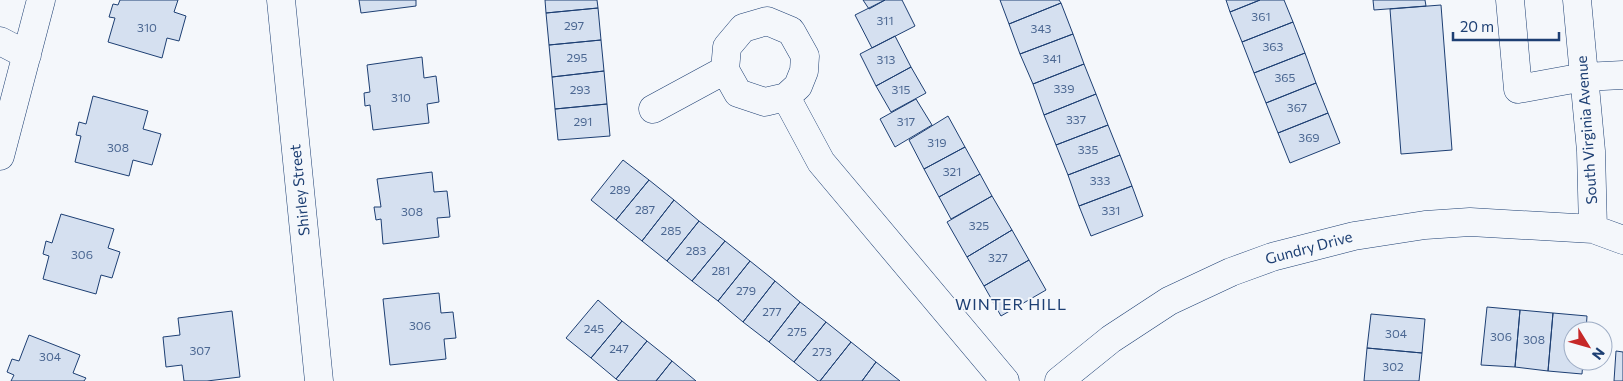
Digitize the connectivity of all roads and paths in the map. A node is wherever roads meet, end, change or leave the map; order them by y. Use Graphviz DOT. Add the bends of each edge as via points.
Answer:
graph roads {
  1 [pos="41,0"];
  2 [pos="281,0"];
  3 [pos="1510,0"];
  4 [pos="1577,0"];
  5 [pos="0,41"];
  6 [pos="27,55"];
  7 [pos="725,70"];
  8 [pos="1623,75"];
  9 [pos="1584,77"];
  10 [pos="786,96"];
  11 [pos="653,109"];
  12 [pos="2,144"];
  13 [pos="1593,228"];
  14 [pos="1623,240"];
  15 [pos="319,381"];
  16 [pos="1004,381"];
  17 [pos="1059,381"];
  1 -- 6 [label="street"];
  2 -- 15 [label="street, Shirley Street"];
  3 -- 9 [label="street" via="1518,89"];
  4 -- 9 [label="street, South Virginia Avenue"];
  5 -- 6 [label="street"];
  6 -- 12 [label="street"];
  7 -- 10 [label="street" via="738,93 765,102"];
  7 -- 10 [label="street" via="727,47 743,28 766,21 791,31 805,56 804,71 798,86"];
  7 -- 11 [label="street"];
  8 -- 9 [label="street"];
  9 -- 13 [label="street, South Virginia Avenue" via="1591,151"];
  10 -- 16 [label="street" via="821,162"];
  13 -- 14 [label="street"];
  13 -- 17 [label="street, Gundry Drive" via="1470,222 1425,224 1354,236 1272,257 1170,301 1110,339"];
}
